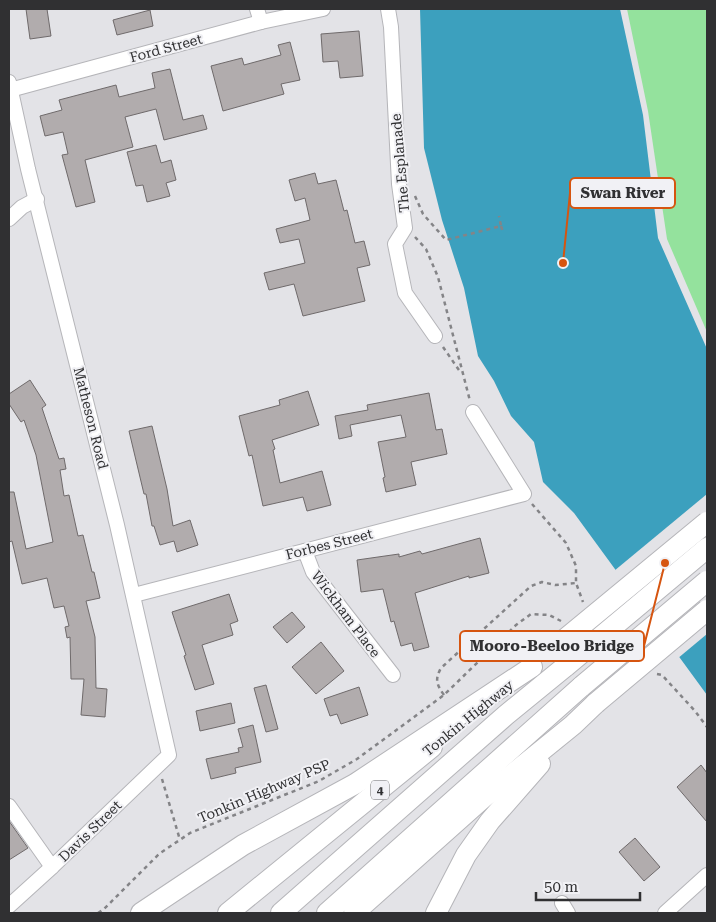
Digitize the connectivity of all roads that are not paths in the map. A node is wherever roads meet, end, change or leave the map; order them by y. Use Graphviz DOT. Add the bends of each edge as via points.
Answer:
graph roads {
  1 [pos="323,9"];
  2 [pos="388,9"];
  3 [pos="259,15"];
  4 [pos="10,86"];
  5 [pos="12,119"];
  6 [pos="37,199"];
  7 [pos="9,219"];
  8 [pos="434,336"];
  9 [pos="474,412"];
  10 [pos="707,522"];
  11 [pos="707,548"];
  12 [pos="305,551"];
  13 [pos="707,581"];
  14 [pos="134,595"];
  15 [pos="707,610"];
  16 [pos="532,667"];
  17 [pos="393,675"];
  18 [pos="572,725"];
  19 [pos="169,755"];
  20 [pos="9,806"];
  21 [pos="52,867"];
  22 [pos="707,875"];
  23 [pos="9,906"];
  24 [pos="141,913"];
  25 [pos="228,913"];
  26 [pos="281,913"];
  27 [pos="327,913"];
  28 [pos="354,913"];
  29 [pos="436,913"];
  30 [pos="665,913"];
  1 -- 3 [label="street, Ford Street"];
  2 -- 8 [label="street, The Esplanade" via="399,184 406,228 396,244 406,293"];
  3 -- 4 [label="street, Ford Street"];
  4 -- 5 [label="street, Matheson Road"];
  5 -- 6 [label="street, Matheson Road"];
  6 -- 7 [label="street"];
  6 -- 14 [label="street, Matheson Road"];
  9 -- 12 [label="street, Forbes Street" via="524,494"];
  10 -- 16 [label="highway, Tonkin Highway / 4, bridge"];
  11 -- 26 [label="highway, Tonkin Highway, bridge" via="506,715"];
  12 -- 14 [label="street, Forbes Street"];
  12 -- 17 [label="street, Wickham Place" via="313,572"];
  13 -- 27 [label="highway, bridge" via="582,686"];
  14 -- 19 [label="street, Matheson Road"];
  15 -- 18 [label="highway, bridge"];
  16 -- 24 [label="highway" via="355,784 243,845"];
  16 -- 25 [label="highway, Tonkin Highway / 4"];
  18 -- 28 [label="highway" via="483,798"];
  18 -- 29 [label="highway" via="490,821 466,855"];
  19 -- 21 [label="street, Davis Street"];
  20 -- 21 [label="street"];
  21 -- 23 [label="street, Davis Street"];
  22 -- 30 [label="street"];
}
